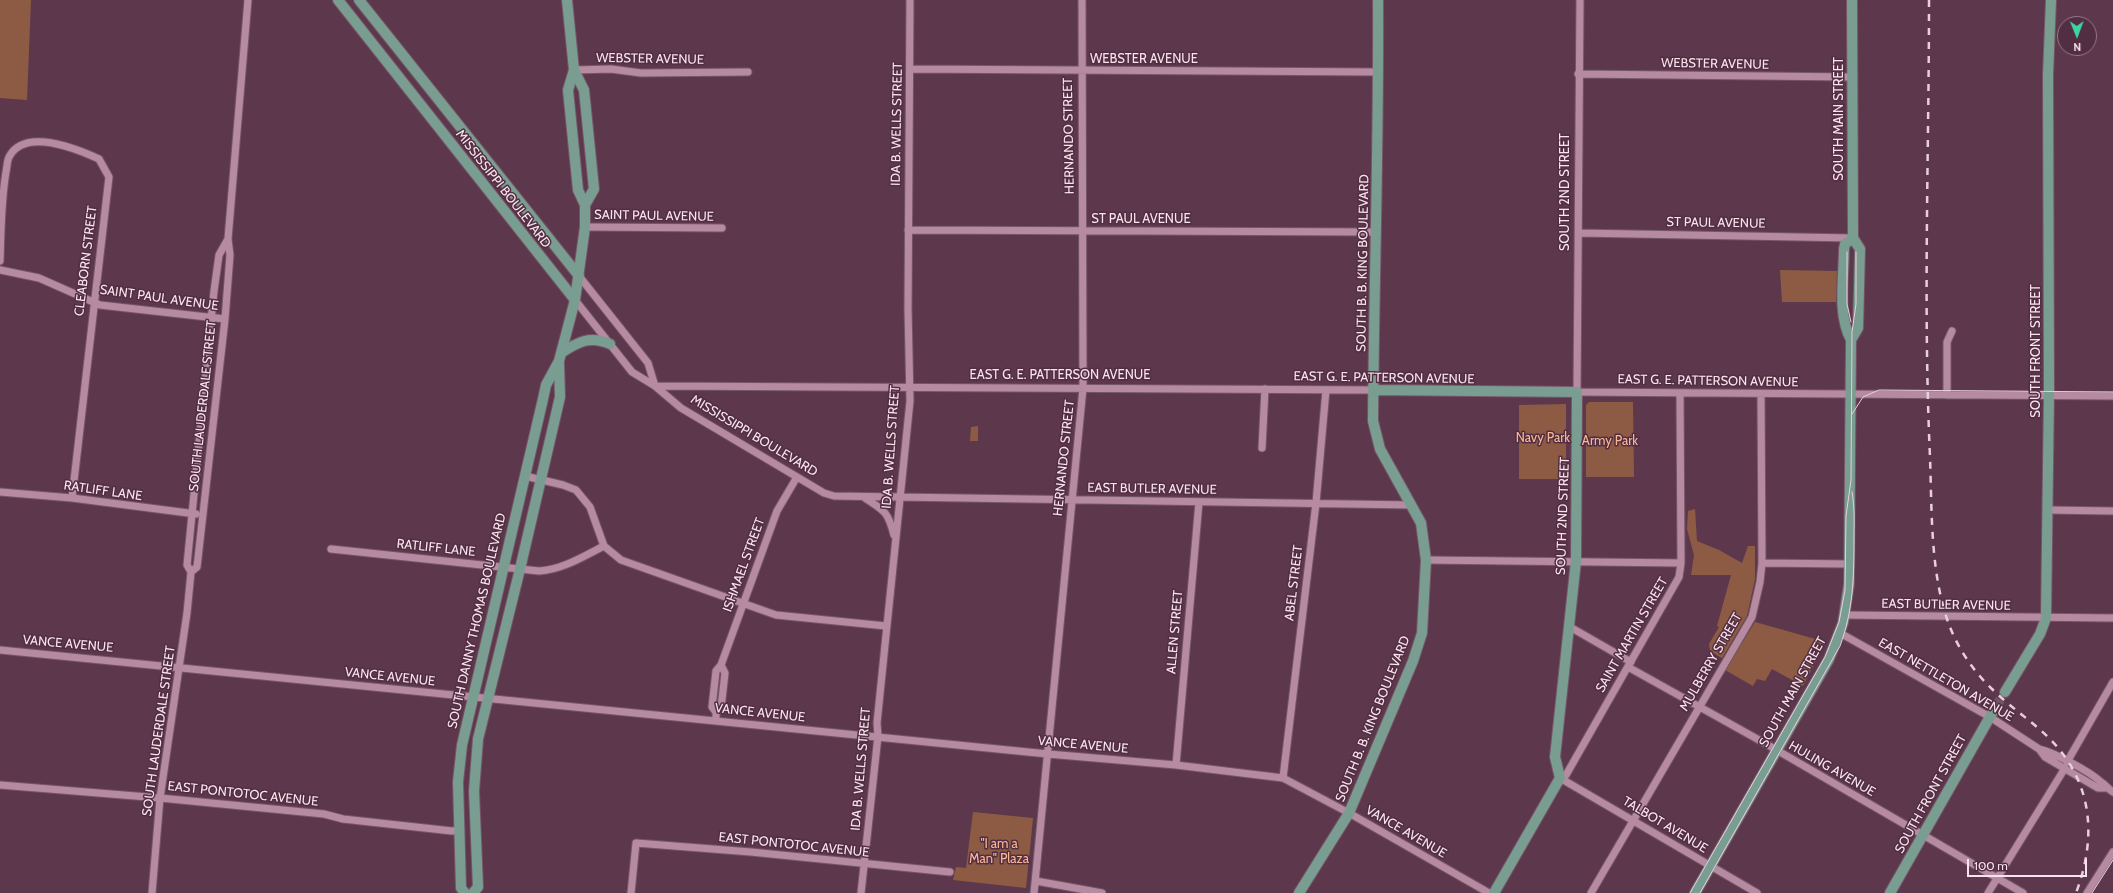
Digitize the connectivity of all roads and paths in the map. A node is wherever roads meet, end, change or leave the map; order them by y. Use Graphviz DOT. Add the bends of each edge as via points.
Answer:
graph roads {
  1 [pos="248,0"];
  2 [pos="338,0"];
  3 [pos="359,0"];
  4 [pos="567,0"];
  5 [pos="910,0"];
  6 [pos="1082,0"];
  7 [pos="1378,0"];
  8 [pos="1580,0"];
  9 [pos="1852,0"];
  10 [pos="2051,0"];
  11 [pos="411,65"];
  12 [pos="910,69"];
  13 [pos="574,70"];
  14 [pos="1080,71"];
  15 [pos="748,72"];
  16 [pos="1378,72"];
  17 [pos="1578,74"];
  18 [pos="397,75"];
  19 [pos="1851,77"];
  20 [pos="504,182"];
  21 [pos="2,190"];
  22 [pos="491,194"];
  23 [pos="586,205"];
  24 [pos="585,227"];
  25 [pos="722,228"];
  26 [pos="908,230"];
  27 [pos="1083,230"];
  28 [pos="1375,232"];
  29 [pos="1579,233"];
  30 [pos="1853,238"];
  31 [pos="228,239"];
  32 [pos="0,261"];
  33 [pos="0,270"];
  34 [pos="579,276"];
  35 [pos="575,300"];
  36 [pos="93,302"];
  37 [pos="212,318"];
  38 [pos="225,319"];
  39 [pos="1952,331"];
  40 [pos="1851,340"];
  41 [pos="610,344"];
  42 [pos="560,357"];
  43 [pos="656,386"];
  44 [pos="909,387"];
  45 [pos="1083,388"];
  46 [pos="1265,389"];
  47 [pos="1326,390"];
  48 [pos="1373,390"];
  49 [pos="1577,392"];
  50 [pos="1680,393"];
  51 [pos="1761,394"];
  52 [pos="1947,395"];
  53 [pos="1850,396"];
  54 [pos="2049,396"];
  55 [pos="2113,396"];
  56 [pos="1262,448"];
  57 [pos="525,476"];
  58 [pos="797,477"];
  59 [pos="540,480"];
  60 [pos="0,492"];
  61 [pos="72,498"];
  62 [pos="844,498"];
  63 [pos="865,498"];
  64 [pos="900,498"];
  65 [pos="1072,500"];
  66 [pos="1200,502"];
  67 [pos="1316,503"];
  68 [pos="1412,504"];
  69 [pos="2048,510"];
  70 [pos="2113,512"];
  71 [pos="192,513"];
  72 [pos="203,515"];
  73 [pos="895,540"];
  74 [pos="604,546"];
  75 [pos="331,549"];
  76 [pos="1426,560"];
  77 [pos="1576,561"];
  78 [pos="1681,563"];
  79 [pos="1762,563"];
  80 [pos="1849,564"];
  81 [pos="503,567"];
  82 [pos="520,569"];
  83 [pos="191,572"];
  84 [pos="742,605"];
  85 [pos="1845,615"];
  86 [pos="2046,618"];
  87 [pos="2113,618"];
  88 [pos="886,626"];
  89 [pos="1570,627"];
  90 [pos="1840,633"];
  91 [pos="0,650"];
  92 [pos="1629,664"];
  93 [pos="180,667"];
  94 [pos="2113,682"];
  95 [pos="2005,692"];
  96 [pos="472,697"];
  97 [pos="488,699"];
  98 [pos="1699,707"];
  99 [pos="1995,708"];
  100 [pos="1990,717"];
  101 [pos="716,721"];
  102 [pos="878,736"];
  103 [pos="1776,750"];
  104 [pos="1048,754"];
  105 [pos="1176,765"];
  106 [pos="2066,765"];
  107 [pos="1283,778"];
  108 [pos="1560,778"];
  109 [pos="0,785"];
  110 [pos="2113,792"];
  111 [pos="160,798"];
  112 [pos="1349,812"];
  113 [pos="1634,820"];
  114 [pos="460,830"];
  115 [pos="1924,835"];
  116 [pos="2113,852"];
  117 [pos="864,864"];
  118 [pos="1710,866"];
  119 [pos="950,872"];
  120 [pos="1997,877"];
  121 [pos="1036,881"];
  122 [pos="152,893"];
  123 [pos="465,893"];
  124 [pos="473,893"];
  125 [pos="631,893"];
  126 [pos="861,893"];
  127 [pos="1034,893"];
  128 [pos="1102,893"];
  129 [pos="1299,893"];
  130 [pos="1489,893"];
  131 [pos="1494,893"];
  132 [pos="1591,893"];
  133 [pos="1695,893"];
  134 [pos="1757,893"];
  135 [pos="1890,893"];
  136 [pos="1988,893"];
  137 [pos="2023,893"];
  138 [pos="2087,893"];
  1 -- 31 [label="street, SOUTH LAUDERDALE STREET"];
  2 -- 18 [label="main road, MISSISSIPPI BOULEVARD"];
  3 -- 11 [label="main road, MISSISSIPPI BOULEVARD"];
  4 -- 13 [label="main road, SOUTH DANNY THOMAS BOULEVARD"];
  5 -- 12 [label="street, IDA B. WELLS STREET"];
  6 -- 14 [label="street, HERNANDO STREET"];
  7 -- 16 [label="main road, SOUTH B. B. KING BOULEVARD"];
  8 -- 17 [label="street, SOUTH 2ND STREET"];
  9 -- 19 [label="main road, SOUTH MAIN STREET"];
  10 -- 54 [label="main road, SOUTH FRONT STREET" via="2048,75"];
  11 -- 18 [label="main road"];
  11 -- 20 [label="main road, MISSISSIPPI BOULEVARD"];
  12 -- 14 [label="street, WEBSTER AVENUE"];
  12 -- 26 [label="street, IDA B. WELLS STREET"];
  13 -- 15 [label="street, WEBSTER AVENUE" via="611,69 641,73"];
  13 -- 23 [label="main road, SOUTH DANNY THOMAS BOULEVARD" via="568,90 578,190"];
  13 -- 23 [label="main road, SOUTH DANNY THOMAS BOULEVARD" via="584,90 594,189"];
  14 -- 16 [label="street, WEBSTER AVENUE"];
  14 -- 27 [label="street, HERNANDO STREET"];
  16 -- 28 [label="main road, SOUTH B. B. KING BOULEVARD"];
  17 -- 19 [label="street, WEBSTER AVENUE"];
  17 -- 29 [label="street, SOUTH 2ND STREET"];
  18 -- 22 [label="main road, MISSISSIPPI BOULEVARD"];
  19 -- 30 [label="main road, SOUTH MAIN STREET"];
  20 -- 22 [label="main road"];
  20 -- 34 [label="main road, MISSISSIPPI BOULEVARD"];
  21 -- 32 [label="street, CLEABORN STREET"];
  21 -- 36 [label="street, CLEABORN STREET" via="9,157 22,145 39,141 61,145 99,159 109,177"];
  22 -- 35 [label="main road, MISSISSIPPI BOULEVARD"];
  23 -- 24 [label="main road, SOUTH DANNY THOMAS BOULEVARD"];
  24 -- 25 [label="street, SAINT PAUL AVENUE"];
  24 -- 34 [label="main road, SOUTH DANNY THOMAS BOULEVARD"];
  26 -- 27 [label="street, ST PAUL AVENUE"];
  26 -- 44 [label="street, IDA B. WELLS STREET"];
  27 -- 28 [label="street, ST PAUL AVENUE"];
  27 -- 45 [label="street, HERNANDO STREET"];
  28 -- 48 [label="main road, SOUTH B. B. KING BOULEVARD"];
  29 -- 30 [label="street, ST PAUL AVENUE"];
  29 -- 49 [label="street, SOUTH 2ND STREET"];
  30 -- 40 [label="main road, SOUTH MAIN STREET" via="1860,249 1858,328"];
  30 -- 40 [label="main road, SOUTH MAIN STREET" via="1845,244 1844,249 1845,329"];
  31 -- 37 [label="street, SOUTH LAUDERDALE STREET" via="219,255"];
  31 -- 38 [label="street, SOUTH LAUDERDALE STREET" via="230,256"];
  33 -- 36 [label="street, SAINT PAUL AVENUE" via="39,278"];
  34 -- 35 [label="main road, SOUTH DANNY THOMAS BOULEVARD"];
  34 -- 43 [label="street, MISSISSIPPI BOULEVARD" via="648,363"];
  35 -- 41 [label="street, MISSISSIPPI BOULEVARD"];
  35 -- 42 [label="main road, SOUTH DANNY THOMAS BOULEVARD"];
  36 -- 37 [label="street, SAINT PAUL AVENUE" via="100,305"];
  36 -- 61 [label="street, CLEABORN STREET"];
  37 -- 38 [label="street, SAINT PAUL AVENUE"];
  37 -- 71 [label="street, SOUTH LAUDERDALE STREET"];
  38 -- 72 [label="street, SOUTH LAUDERDALE STREET"];
  39 -- 52 [label="street" via="1947,342"];
  40 -- 53 [label="main road, SOUTH MAIN STREET"];
  41 -- 42 [label="main road" via="592,339 577,343"];
  41 -- 43 [label="street, MISSISSIPPI BOULEVARD" via="632,372"];
  42 -- 57 [label="main road, SOUTH DANNY THOMAS BOULEVARD" via="546,385"];
  42 -- 59 [label="main road, SOUTH DANNY THOMAS BOULEVARD" via="560,397"];
  43 -- 44 [label="street, EAST G. E. PATTERSON AVENUE"];
  43 -- 58 [label="street, MISSISSIPPI BOULEVARD" via="681,408"];
  44 -- 45 [label="street, EAST G. E. PATTERSON AVENUE"];
  44 -- 64 [label="street, IDA B. WELLS STREET" via="910,401"];
  45 -- 46 [label="street, EAST G. E. PATTERSON AVENUE"];
  45 -- 65 [label="street, HERNANDO STREET"];
  46 -- 47 [label="street, EAST G. E. PATTERSON AVENUE"];
  46 -- 56 [label="street"];
  47 -- 48 [label="street, EAST G. E. PATTERSON AVENUE"];
  47 -- 67 [label="street, ABEL STREET"];
  48 -- 49 [label="main road, EAST G. E. PATTERSON AVENUE"];
  48 -- 68 [label="main road, SOUTH B. B. KING BOULEVARD" via="1373,421 1380,449"];
  49 -- 50 [label="street, EAST G. E. PATTERSON AVENUE"];
  49 -- 77 [label="main road, SOUTH 2ND STREET"];
  50 -- 51 [label="street, EAST G. E. PATTERSON AVENUE"];
  50 -- 78 [label="street, SAINT MARTIN STREET"];
  51 -- 53 [label="street, EAST G. E. PATTERSON AVENUE"];
  51 -- 79 [label="street, MULBERRY STREET"];
  52 -- 53 [label="street, EAST G. E. PATTERSON AVENUE"];
  52 -- 54 [label="street, EAST G. E. PATTERSON AVENUE"];
  53 -- 80 [label="main road, SOUTH MAIN STREET"];
  54 -- 55 [label="street, EAST G. E. PATTERSON AVENUE"];
  54 -- 69 [label="main road, SOUTH FRONT STREET"];
  57 -- 59 [label="street"];
  57 -- 81 [label="main road, SOUTH DANNY THOMAS BOULEVARD"];
  58 -- 62 [label="street, MISSISSIPPI BOULEVARD" via="824,492"];
  58 -- 84 [label="street, ISHMAEL STREET" via="777,510"];
  59 -- 74 [label="street" via="576,490 584,498 590,507"];
  59 -- 82 [label="main road, SOUTH DANNY THOMAS BOULEVARD"];
  60 -- 61 [label="street, RATLIFF LANE"];
  61 -- 71 [label="street, RATLIFF LANE"];
  62 -- 63 [label="street, EAST BUTLER AVENUE"];
  63 -- 64 [label="street, EAST BUTLER AVENUE"];
  63 -- 73 [label="street" via="885,511"];
  64 -- 65 [label="street, EAST BUTLER AVENUE"];
  64 -- 73 [label="street, IDA B. WELLS STREET"];
  65 -- 66 [label="street, EAST BUTLER AVENUE"];
  65 -- 104 [label="street, HERNANDO STREET"];
  66 -- 67 [label="street, EAST BUTLER AVENUE"];
  66 -- 105 [label="street, ALLEN STREET"];
  67 -- 68 [label="street, EAST BUTLER AVENUE"];
  67 -- 107 [label="street, ABEL STREET"];
  68 -- 76 [label="main road, SOUTH B. B. KING BOULEVARD" via="1421,523"];
  69 -- 70 [label="street"];
  69 -- 86 [label="main road, SOUTH FRONT STREET"];
  71 -- 72 [label="street, RATLIFF LANE"];
  71 -- 83 [label="street, SOUTH LAUDERDALE STREET" via="187,565"];
  72 -- 83 [label="street, SOUTH LAUDERDALE STREET" via="197,567"];
  73 -- 88 [label="street, IDA B. WELLS STREET"];
  74 -- 82 [label="street, RATLIFF LANE" via="550,571"];
  74 -- 84 [label="street" via="621,560"];
  75 -- 81 [label="street, RATLIFF LANE"];
  76 -- 77 [label="street"];
  76 -- 112 [label="main road, SOUTH B. B. KING BOULEVARD" via="1424,620 1419,643"];
  77 -- 78 [label="street"];
  77 -- 89 [label="main road, SOUTH 2ND STREET"];
  78 -- 92 [label="street, SAINT MARTIN STREET" via="1674,588"];
  79 -- 80 [label="street"];
  79 -- 98 [label="street, MULBERRY STREET" via="1752,617"];
  80 -- 85 [label="main road, SOUTH MAIN STREET"];
  81 -- 82 [label="street, RATLIFF LANE"];
  81 -- 96 [label="main road, SOUTH DANNY THOMAS BOULEVARD"];
  82 -- 97 [label="main road, SOUTH DANNY THOMAS BOULEVARD"];
  83 -- 93 [label="street, SOUTH LAUDERDALE STREET"];
  84 -- 88 [label="street" via="793,618"];
  84 -- 101 [label="street, ISHMAEL STREET" via="721,665 725,673 721,708 716,712"];
  85 -- 86 [label="street, EAST BUTLER AVENUE"];
  85 -- 90 [label="main road, SOUTH MAIN STREET"];
  86 -- 87 [label="street, EAST BUTLER AVENUE"];
  86 -- 95 [label="main road, SOUTH FRONT STREET" via="2040,634"];
  88 -- 102 [label="street, IDA B. WELLS STREET" via="876,723"];
  89 -- 92 [label="street, HULING AVENUE"];
  89 -- 108 [label="main road, SOUTH 2ND STREET" via="1555,757"];
  90 -- 100 [label="street, EAST NETTLETON AVENUE"];
  90 -- 103 [label="main road, SOUTH MAIN STREET" via="1829,659"];
  91 -- 93 [label="street, VANCE AVENUE"];
  92 -- 98 [label="street, HULING AVENUE"];
  92 -- 108 [label="street, SAINT MARTIN STREET" via="1566,774"];
  93 -- 96 [label="street, VANCE AVENUE"];
  93 -- 111 [label="street, SOUTH LAUDERDALE STREET"];
  94 -- 106 [label="street"];
  96 -- 97 [label="street, VANCE AVENUE"];
  96 -- 114 [label="main road, SOUTH DANNY THOMAS BOULEVARD" via="459,763"];
  97 -- 101 [label="street, VANCE AVENUE"];
  97 -- 124 [label="main road, SOUTH DANNY THOMAS BOULEVARD" via="475,764 478,887"];
  98 -- 103 [label="street, HULING AVENUE"];
  98 -- 113 [label="street, MULBERRY STREET"];
  99 -- 100 [label="main road, SOUTH FRONT STREET"];
  100 -- 106 [label="street, EAST NETTLETON AVENUE"];
  100 -- 115 [label="main road, SOUTH FRONT STREET"];
  101 -- 102 [label="street, VANCE AVENUE"];
  102 -- 104 [label="street, VANCE AVENUE"];
  102 -- 117 [label="street, IDA B. WELLS STREET"];
  103 -- 115 [label="street, HULING AVENUE"];
  103 -- 118 [label="main road, SOUTH MAIN STREET"];
  104 -- 105 [label="street, VANCE AVENUE"];
  104 -- 121 [label="street, HERNANDO STREET"];
  105 -- 107 [label="street, VANCE AVENUE"];
  106 -- 110 [label="street, EAST NETTLETON AVENUE" via="2102,782"];
  106 -- 120 [label="street"];
  107 -- 112 [label="street, VANCE AVENUE"];
  108 -- 113 [label="street, TALBOT AVENUE"];
  108 -- 131 [label="main road"];
  109 -- 111 [label="street, EAST PONTOTOC AVENUE"];
  111 -- 114 [label="street, EAST PONTOTOC AVENUE"];
  111 -- 122 [label="street, SOUTH LAUDERDALE STREET"];
  112 -- 129 [label="main road, SOUTH B. B. KING BOULEVARD"];
  112 -- 130 [label="street, VANCE AVENUE"];
  113 -- 118 [label="street, TALBOT AVENUE"];
  113 -- 132 [label="street, MULBERRY STREET"];
  114 -- 123 [label="main road, SOUTH DANNY THOMAS BOULEVARD" via="461,888"];
  115 -- 120 [label="street, HULING AVENUE"];
  115 -- 135 [label="main road, SOUTH FRONT STREET"];
  116 -- 138 [label="street"];
  117 -- 119 [label="street, EAST PONTOTOC AVENUE"];
  117 -- 125 [label="street, EAST PONTOTOC AVENUE" via="636,843"];
  117 -- 126 [label="street, IDA B. WELLS STREET"];
  118 -- 133 [label="main road, SOUTH MAIN STREET"];
  118 -- 134 [label="street, TALBOT AVENUE"];
  120 -- 136 [label="street"];
  120 -- 137 [label="street, HULING AVENUE"];
  121 -- 127 [label="street, HERNANDO STREET"];
  121 -- 128 [label="street"];
}
